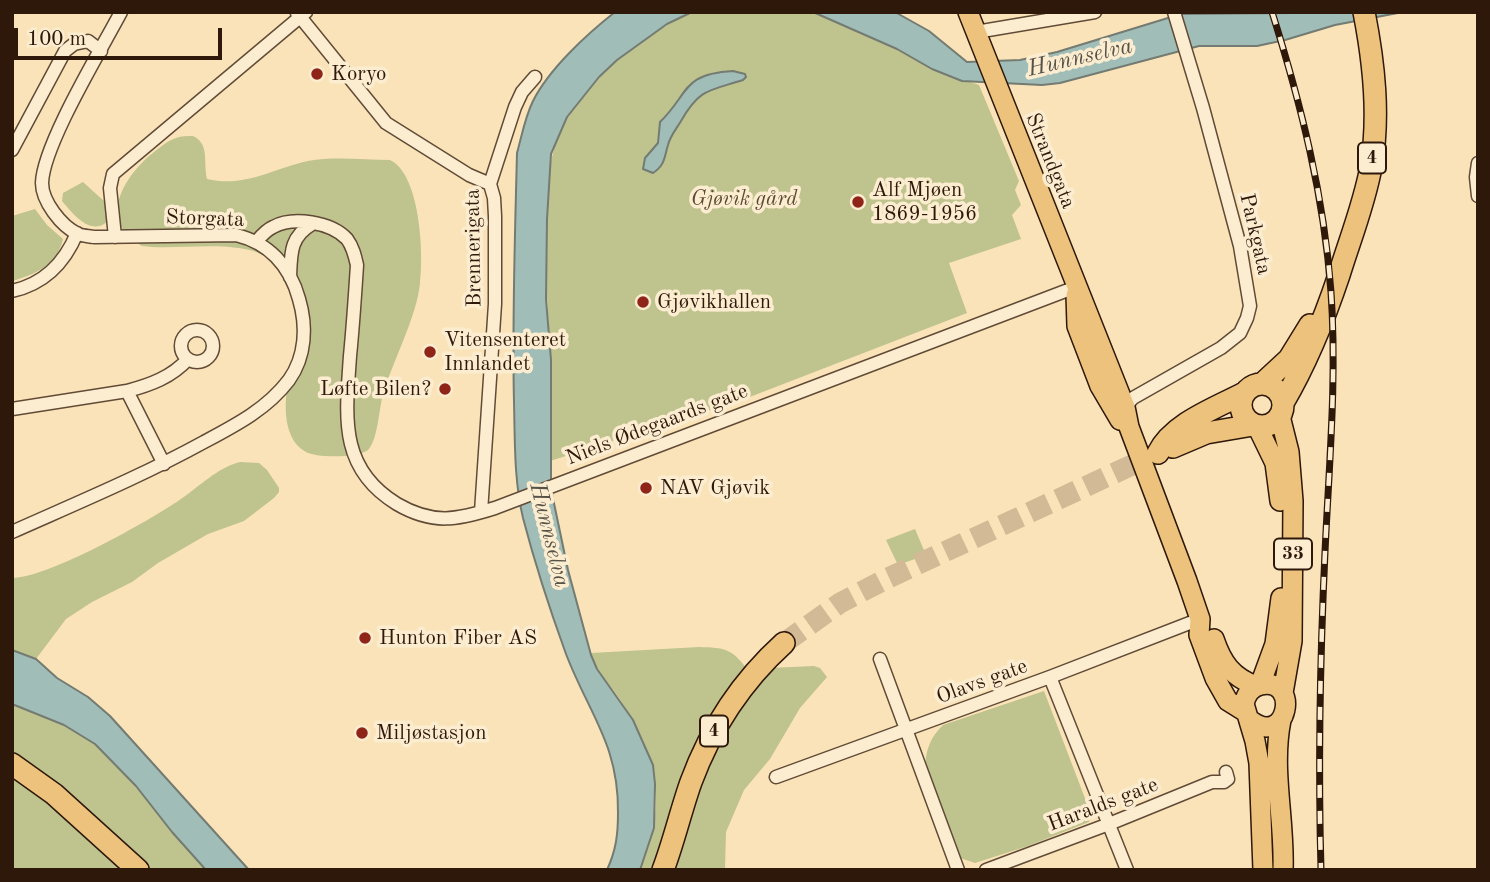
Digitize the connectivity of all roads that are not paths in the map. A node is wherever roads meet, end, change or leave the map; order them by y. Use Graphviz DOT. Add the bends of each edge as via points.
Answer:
graph roads {
  1 [pos="121,12"];
  2 [pos="968,12"];
  3 [pos="1095,12"];
  4 [pos="1364,12"];
  5 [pos="301,14"];
  6 [pos="1175,15"];
  7 [pos="979,40"];
  8 [pos="101,51"];
  9 [pos="535,77"];
  10 [pos="12,150"];
  11 [pos="1478,163"];
  12 [pos="490,184"];
  13 [pos="1478,196"];
  14 [pos="312,224"];
  15 [pos="77,233"];
  16 [pos="115,237"];
  17 [pos="256,242"];
  18 [pos="1339,274"];
  19 [pos="290,277"];
  20 [pos="1076,287"];
  21 [pos="12,291"];
  22 [pos="188,359"];
  23 [pos="1253,389"];
  24 [pos="127,391"];
  25 [pos="1125,407"];
  26 [pos="12,409"];
  27 [pos="1281,409"];
  28 [pos="1255,426"];
  29 [pos="1129,427"];
  30 [pos="164,464"];
  31 [pos="481,512"];
  32 [pos="12,533"];
  33 [pos="1200,619"];
  34 [pos="784,643"];
  35 [pos="880,659"];
  36 [pos="1050,677"];
  37 [pos="1258,685"];
  38 [pos="1283,693"];
  39 [pos="1247,716"];
  40 [pos="1281,720"];
  41 [pos="906,731"];
  42 [pos="12,764"];
  43 [pos="1226,772"];
  44 [pos="776,777"];
  45 [pos="1109,824"];
  46 [pos="138,870"];
  47 [pos="663,870"];
  48 [pos="958,870"];
  49 [pos="986,870"];
  50 [pos="1127,870"];
  51 [pos="1263,870"];
  52 [pos="1283,870"];
  1 -- 8 [label="street"];
  2 -- 7 [label="main road, Strandgata"];
  3 -- 7 [label="street"];
  4 -- 18 [label="highway, 4" via="1375,100 1371,166"];
  5 -- 12 [label="street" via="386,123"];
  5 -- 16 [label="street" via="113,174"];
  6 -- 25 [label="street, Parkgata" via="1240,246 1250,306 1240,333"];
  7 -- 20 [label="main road, Strandgata"];
  8 -- 10 [label="street" via="88,41 65,51"];
  8 -- 15 [label="street" via="63,122 43,174 45,199"];
  9 -- 12 [label="street, Brennerigata" via="515,107"];
  11 -- 13 [label="street"];
  12 -- 31 [label="street, Brennerigata" via="495,216 495,304"];
  14 -- 17 [label="street, Niels Ødegaards gate" via="275,226"];
  14 -- 19 [label="street" via="295,238"];
  14 -- 31 [label="street, Niels Ødegaards gate" via="346,239 357,265 346,421 359,466 388,498 424,517 448,519"];
  15 -- 16 [label="street, Storgata"];
  15 -- 21 [label="street" via="58,265"];
  16 -- 17 [label="street, Storgata" via="219,234"];
  17 -- 19 [label="street, Storgata" via="277,257"];
  18 -- 23 [label="highway, 4" via="1289,359"];
  18 -- 27 [label="highway, 4" via="1320,331"];
  19 -- 30 [label="street, Storgata" via="301,304 304,332 301,358 290,378 249,418"];
  20 -- 25 [label="main road, Strandgata"];
  20 -- 29 [label="main road, Strandgata" via="1077,326 1100,386"];
  20 -- 31 [label="street, Niels Ødegaards gate"];
  22 -- 24 [label="street" via="169,375"];
  23 -- 27 [label="highway" via="1276,390"];
  23 -- 28 [label="highway" via="1240,407"];
  23 -- 28 [label="highway, 4" via="1195,419 1163,443 1158,453 1206,433"];
  24 -- 26 [label="street"];
  24 -- 30 [label="street"];
  25 -- 29 [label="main road, Strandgata"];
  27 -- 28 [label="highway, 4" via="1270,425"];
  27 -- 38 [label="main road, 33" via="1293,501 1293,630"];
  28 -- 37 [label="main road, 33" via="1275,463 1281,539 1279,624"];
  29 -- 33 [label="main road, Strandgata"];
  30 -- 32 [label="street, Storgata"];
  33 -- 36 [label="street, Olavs gate"];
  33 -- 37 [label="main road, Strandgata" via="1212,632 1225,666 1242,681"];
  33 -- 39 [label="main road, Strandgata" via="1199,635 1222,692"];
  34 -- 47 [label="highway, 4" via="742,688 715,730 690,784"];
  35 -- 41 [label="street"];
  36 -- 41 [label="street, Olavs gate"];
  36 -- 45 [label="street"];
  37 -- 38 [label="main road" via="1273,685"];
  37 -- 39 [label="main road, 33" via="1246,697"];
  38 -- 40 [label="main road, 33" via="1287,707"];
  39 -- 40 [label="main road" via="1255,725 1269,727"];
  39 -- 51 [label="main road" via="1259,763"];
  40 -- 52 [label="main road, 33" via="1276,761"];
  41 -- 44 [label="street, Olavs gate"];
  41 -- 48 [label="street"];
  42 -- 46 [label="highway" via="54,794"];
  43 -- 45 [label="street, Haralds gate" via="1224,782 1212,782"];
  45 -- 49 [label="street, Haralds gate"];
  45 -- 50 [label="street"];
}
